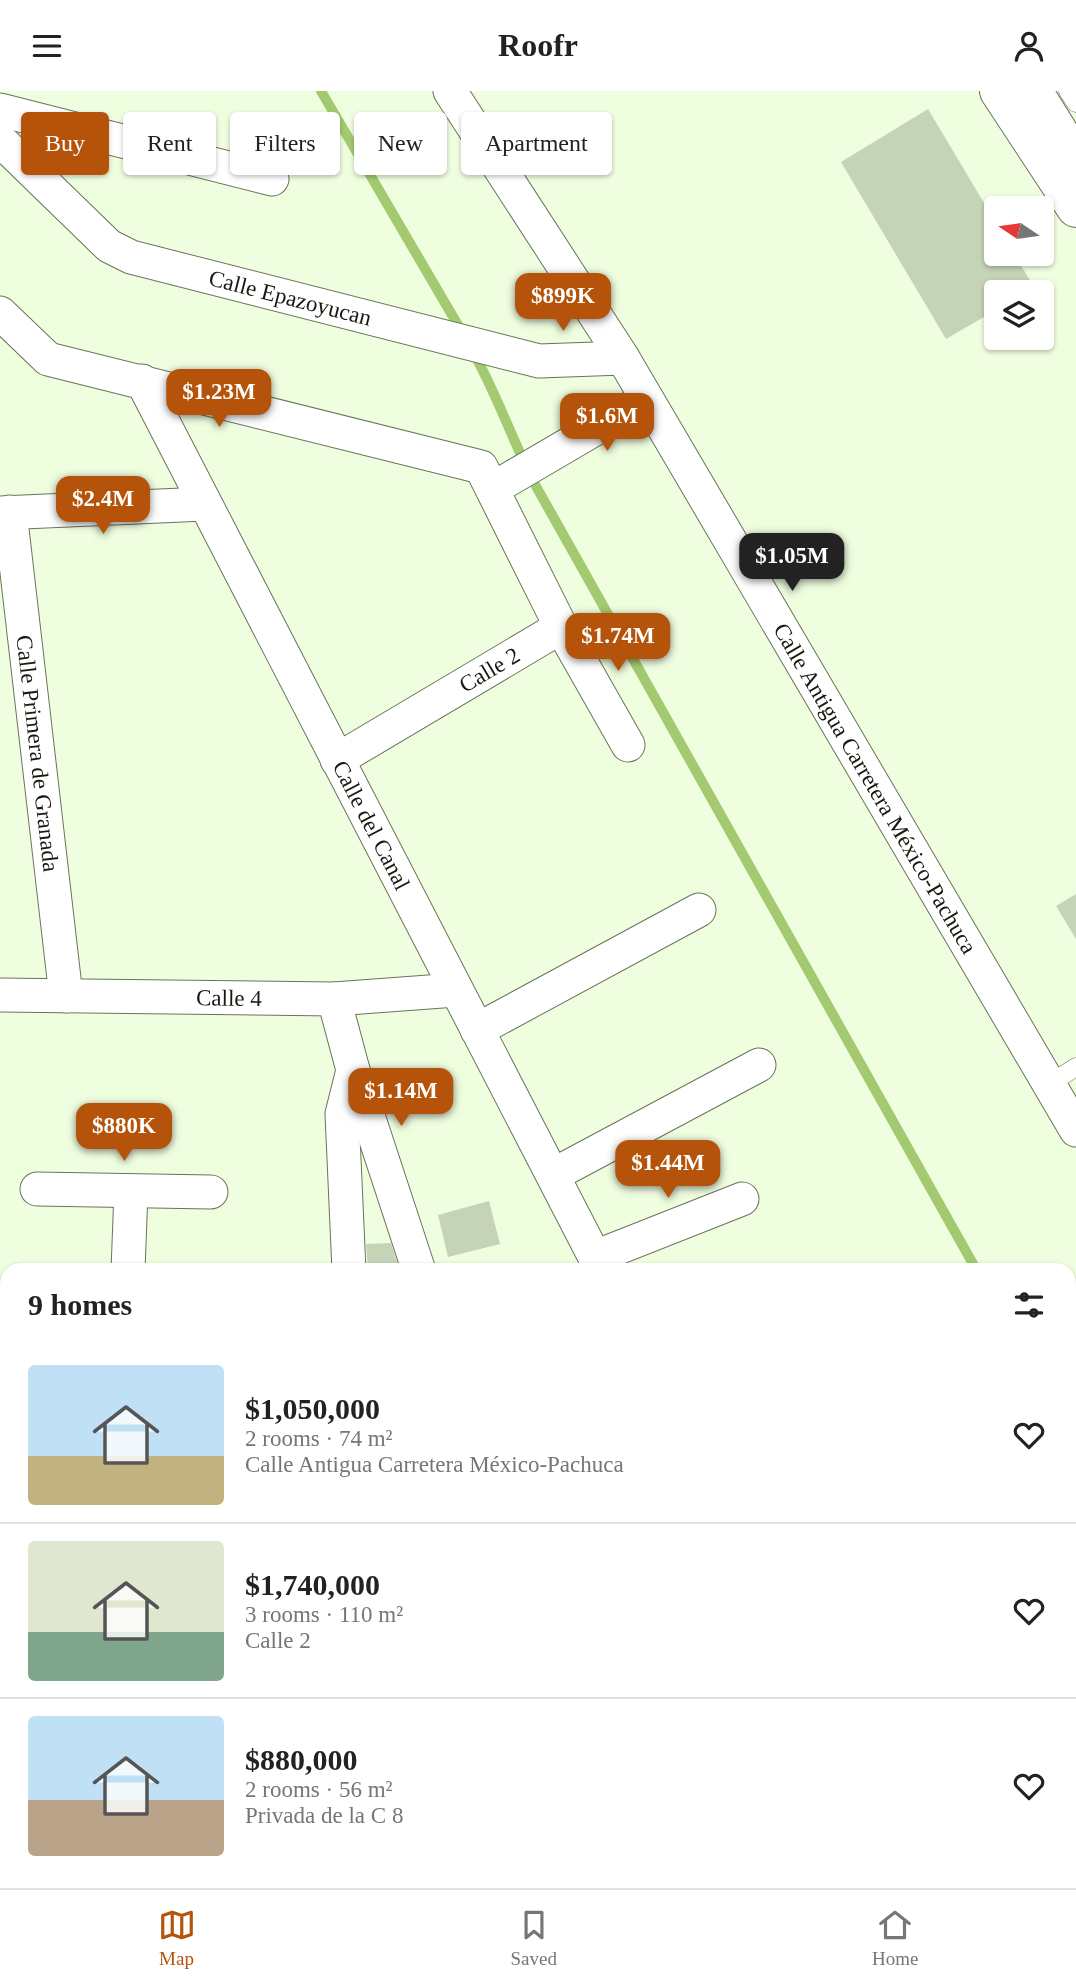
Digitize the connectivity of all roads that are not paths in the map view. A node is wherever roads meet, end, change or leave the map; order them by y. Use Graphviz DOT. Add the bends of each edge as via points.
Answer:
graph roads {
  1 [pos="450,91"];
  2 [pos="999,91"];
  3 [pos="1018,91"];
  4 [pos="1033,91"];
  5 [pos="1068,91"];
  6 [pos="1076,103"];
  7 [pos="0,110"];
  8 [pos="0,140"];
  9 [pos="1076,166"];
  10 [pos="272,179"];
  11 [pos="1076,184"];
  12 [pos="1076,208"];
  13 [pos="0,313"];
  14 [pos="623,358"];
  15 [pos="142,381"];
  16 [pos="646,399"];
  17 [pos="496,477"];
  18 [pos="205,504"];
  19 [pos="5,513"];
  20 [pos="561,627"];
  21 [pos="628,745"];
  22 [pos="337,760"];
  23 [pos="699,910"];
  24 [pos="456,990"];
  25 [pos="0,995"];
  26 [pos="66,996"];
  27 [pos="334,999"];
  28 [pos="477,1030"];
  29 [pos="759,1065"];
  30 [pos="353,1070"];
  31 [pos="1062,1076"];
  32 [pos="1076,1130"];
  33 [pos="553,1175"];
  34 [pos="37,1189"];
  35 [pos="131,1191"];
  36 [pos="211,1192"];
  37 [pos="742,1199"];
  38 [pos="128,1263"];
  39 [pos="349,1263"];
  40 [pos="416,1263"];
  41 [pos="597,1263"];
  42 [pos="600,1263"];
  1 -- 14 [label="street, Calle Antigua Carretera México-Pachuca"];
  2 -- 12 [label="main road"];
  3 -- 11 [label="lane"];
  4 -- 9 [label="main road"];
  5 -- 6 [label="lane"];
  7 -- 10 [label="street"];
  8 -- 14 [label="street, Calle Epazoyucan" via="109,246 131,257 539,361"];
  13 -- 15 [label="street" via="48,359"];
  14 -- 16 [label="street, Calle Antigua Carretera México-Pachuca"];
  15 -- 17 [label="street"];
  15 -- 18 [label="street, Calle del Canal"];
  16 -- 17 [label="street" via="540,460"];
  16 -- 31 [label="street, Calle Antigua Carretera México-Pachuca"];
  17 -- 20 [label="street"];
  18 -- 19 [label="street"];
  18 -- 22 [label="street, Calle del Canal"];
  19 -- 26 [label="street, Calle Primera de Granada"];
  20 -- 21 [label="street"];
  20 -- 22 [label="street, Calle 2"];
  22 -- 24 [label="street, Calle del Canal"];
  23 -- 28 [label="street"];
  24 -- 27 [label="street, Calle 4"];
  24 -- 28 [label="street, Calle del Canal"];
  25 -- 26 [label="street, Calle 4"];
  26 -- 27 [label="street, Calle 4"];
  27 -- 30 [label="street"];
  28 -- 33 [label="street, Calle del Canal"];
  29 -- 33 [label="street"];
  30 -- 39 [label="street" via="342,1114"];
  30 -- 40 [label="street"];
  31 -- 32 [label="street, Calle Antigua Carretera México-Pachuca"];
  33 -- 41 [label="street, Calle del Canal"];
  34 -- 35 [label="street"];
  35 -- 36 [label="street"];
  35 -- 38 [label="street"];
  37 -- 42 [label="street"];
}
